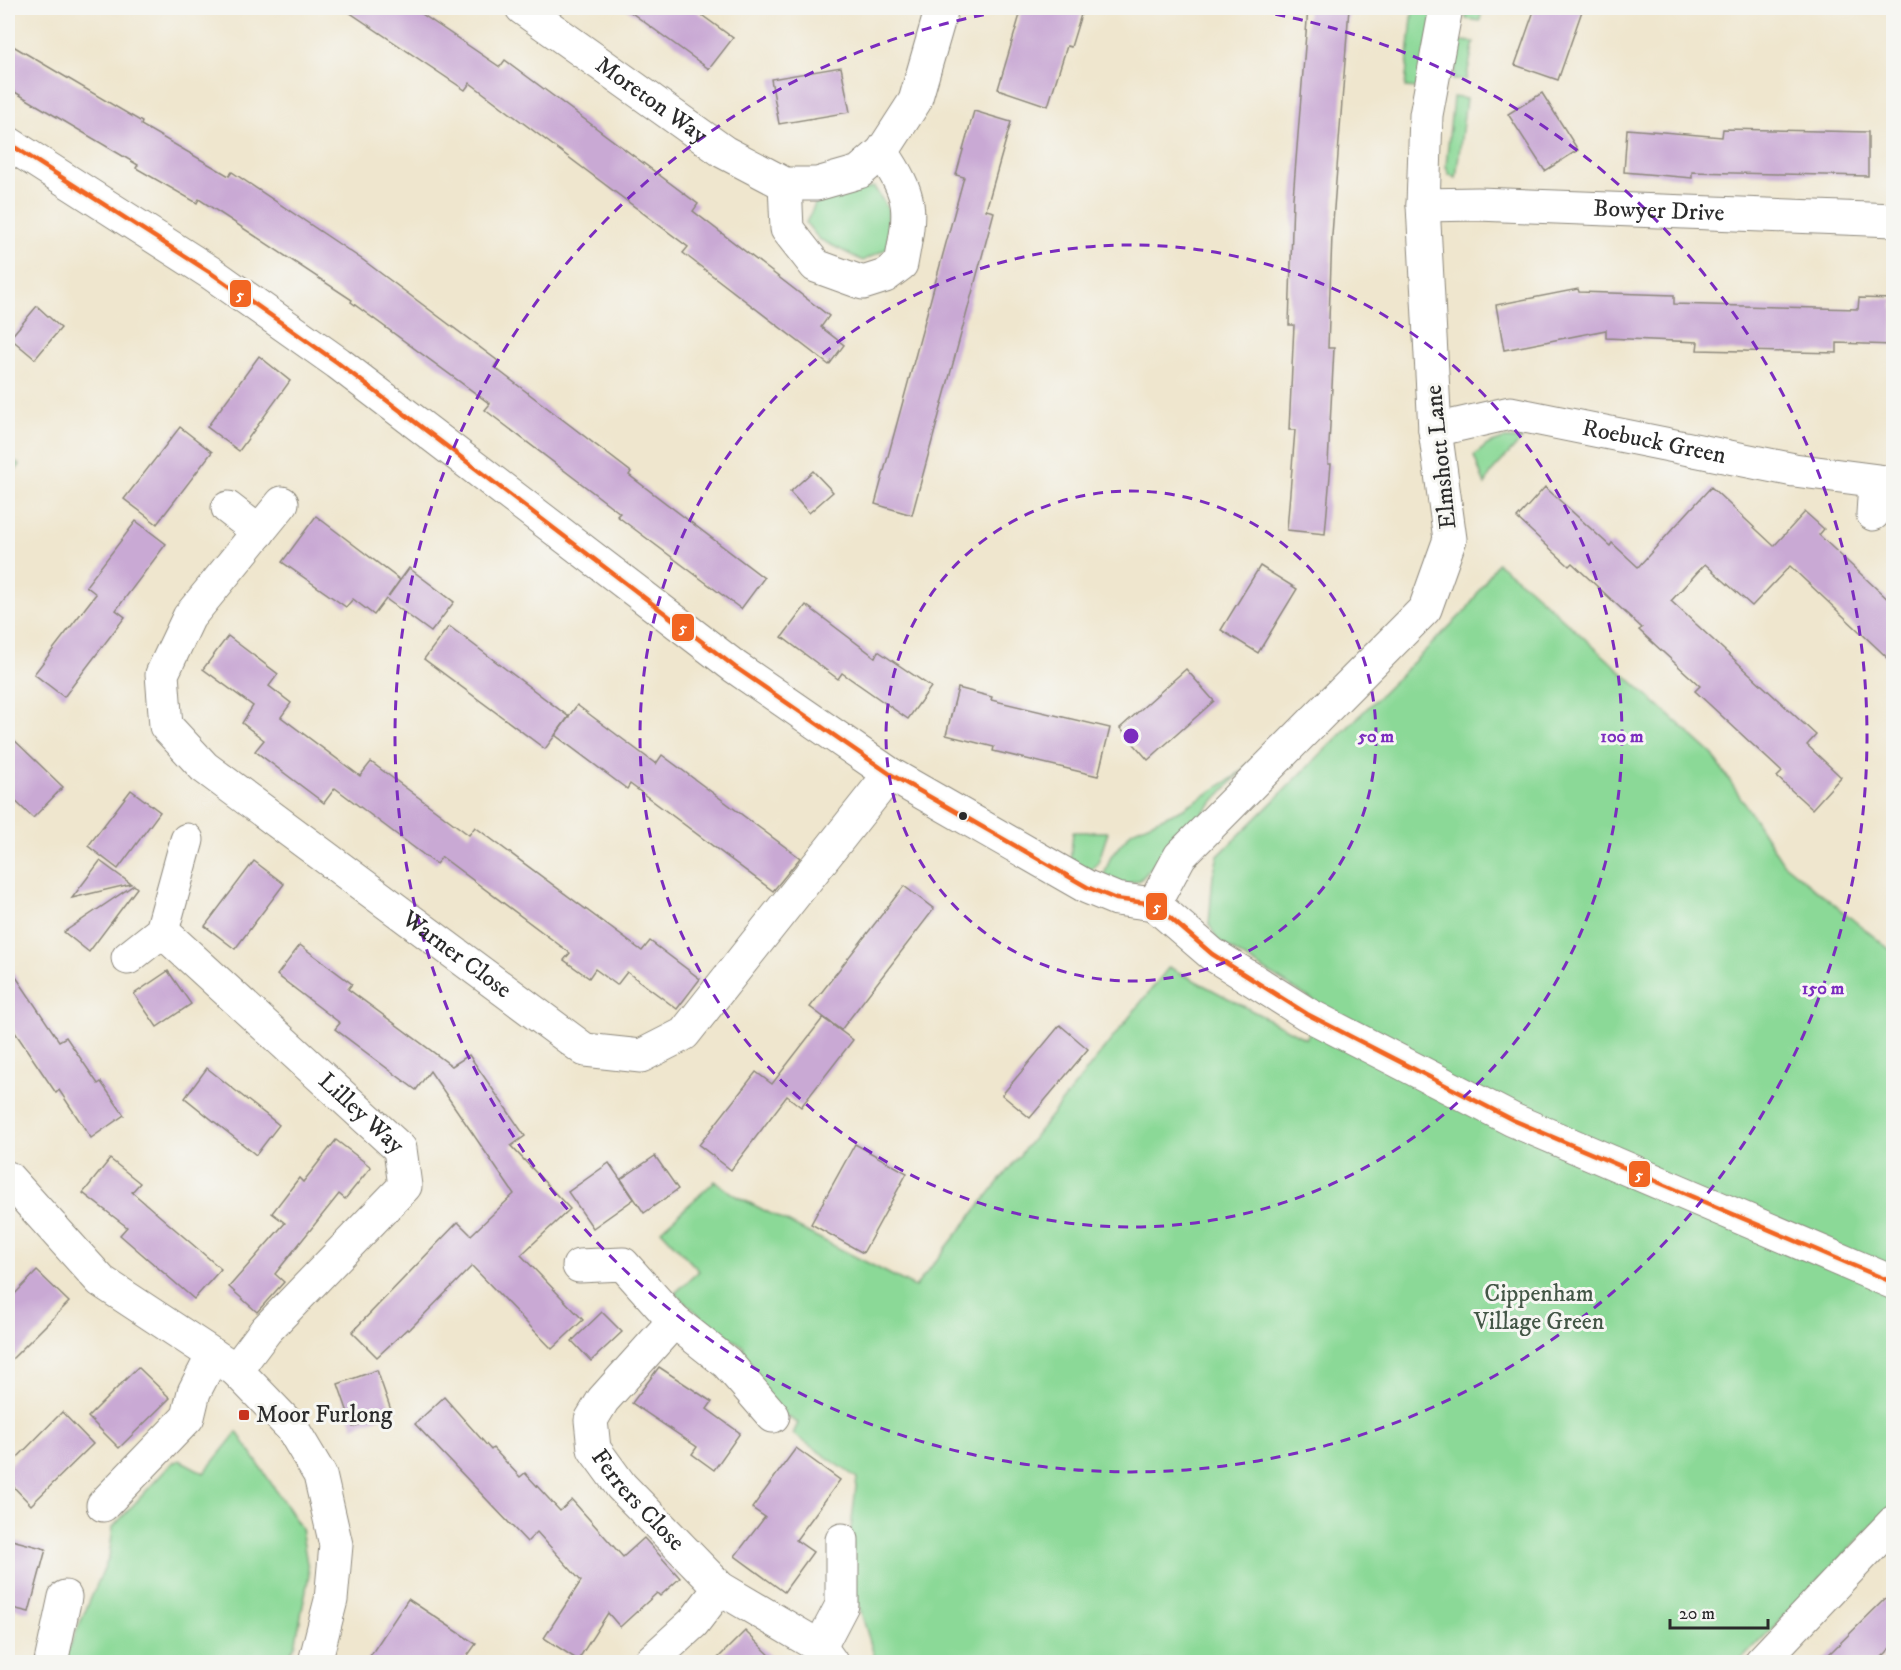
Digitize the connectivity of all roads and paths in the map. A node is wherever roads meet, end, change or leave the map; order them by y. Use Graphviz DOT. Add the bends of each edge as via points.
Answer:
graph roads {
  1 [pos="522,8"];
  2 [pos="942,8"];
  3 [pos="1446,8"];
  4 [pos="8,143"];
  5 [pos="882,152"];
  6 [pos="785,184"];
  7 [pos="1423,205"];
  8 [pos="1893,220"];
  9 [pos="1435,430"];
  10 [pos="1880,493"];
  11 [pos="282,503"];
  12 [pos="228,508"];
  13 [pos="259,532"];
  14 [pos="890,774"];
  15 [pos="187,840"];
  16 [pos="1154,904"];
  17 [pos="162,931"];
  18 [pos="128,958"];
  19 [pos="8,1178"];
  20 [pos="579,1266"];
  21 [pos="1893,1284"];
  22 [pos="675,1321"];
  23 [pos="224,1363"];
  24 [pos="773,1416"];
  25 [pos="103,1505"];
  26 [pos="1893,1522"];
  27 [pos="842,1539"];
  28 [pos="720,1588"];
  29 [pos="65,1597"];
  30 [pos="826,1655"];
  31 [pos="51,1662"];
  32 [pos="315,1662"];
  33 [pos="650,1662"];
  34 [pos="1761,1662"];
  1 -- 6 [label="street, Moreton Way" via="724,152"];
  2 -- 5 [label="street, Moreton Way" via="915,101"];
  3 -- 7 [label="street, Elmshott Lane" via="1426,116"];
  4 -- 14 [label="street" via="210,273 338,363 735,667"];
  5 -- 6 [label="street, Moreton Way" via="859,172 817,184"];
  5 -- 6 [label="street" via="902,182 910,217 901,264 885,276 863,283 816,266 787,230"];
  7 -- 8 [label="street, Bowyer Drive"];
  7 -- 9 [label="street, Elmshott Lane"];
  9 -- 10 [label="street, Roebuck Green" via="1510,413 1794,470"];
  9 -- 16 [label="street, Elmshott Lane" via="1450,539 1425,609 1180,856"];
  11 -- 13 [label="street, Warner Close"];
  12 -- 13 [label="street"];
  13 -- 14 [label="street, Warner Close" via="189,617 162,674 166,726 204,767 585,1050 641,1056 684,1034"];
  14 -- 16 [label="street" via="1087,887 1116,899"];
  15 -- 17 [label="street"];
  16 -- 21 [label="street" via="1212,954 1307,1014 1513,1120"];
  17 -- 18 [label="street"];
  17 -- 23 [label="street, Lilley Way" via="400,1149 405,1186 266,1330"];
  19 -- 23 [label="street" via="101,1281"];
  20 -- 22 [label="street" via="623,1264"];
  22 -- 24 [label="street" via="727,1363"];
  22 -- 28 [label="street, Ferrers Close" via="603,1400 591,1420 594,1449 621,1486"];
  23 -- 25 [label="street" via="194,1392 188,1417"];
  23 -- 32 [label="street" via="291,1428 320,1475 336,1545 332,1600"];
  26 -- 34 [label="street"];
  27 -- 30 [label="street, Ferrers Close" via="842,1605"];
  28 -- 30 [label="street, Ferrers Close"];
  28 -- 33 [label="street" via="693,1623"];
  29 -- 31 [label="street"];
}
